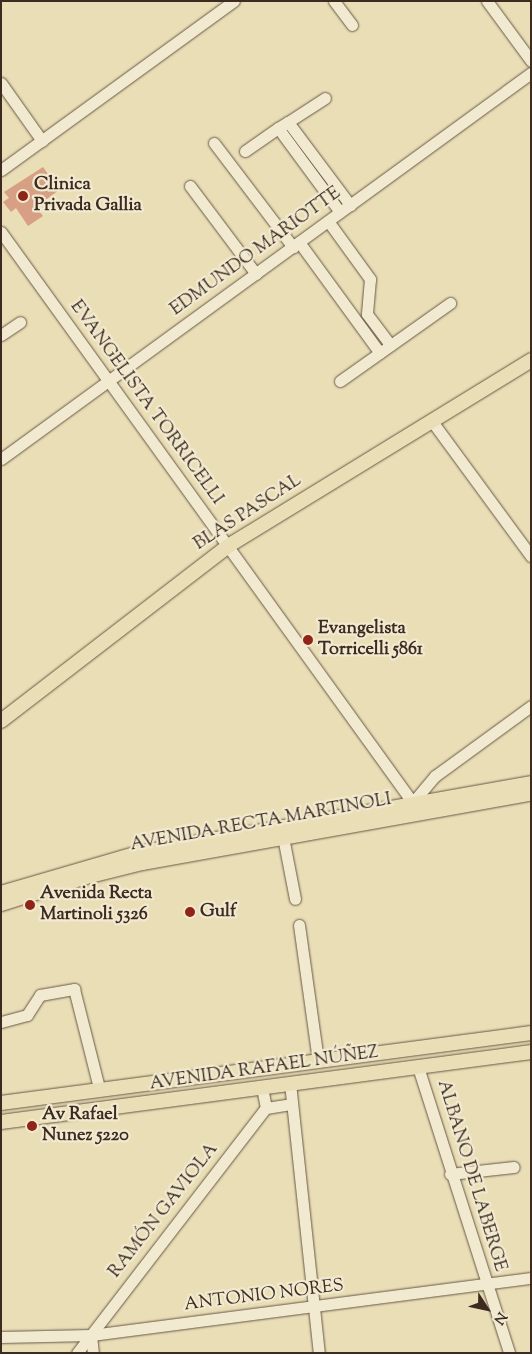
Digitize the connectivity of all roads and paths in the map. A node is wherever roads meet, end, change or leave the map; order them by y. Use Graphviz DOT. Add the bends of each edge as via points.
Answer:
graph roads {
  1 [pos="234,1"];
  2 [pos="334,1"];
  3 [pos="487,1"];
  4 [pos="352,25"];
  5 [pos="531,61"];
  6 [pos="530,76"];
  7 [pos="1,83"];
  8 [pos="325,98"];
  9 [pos="283,125"];
  10 [pos="42,141"];
  11 [pos="214,143"];
  12 [pos="246,151"];
  13 [pos="1,170"];
  14 [pos="190,186"];
  15 [pos="350,205"];
  16 [pos="340,212"];
  17 [pos="328,221"];
  18 [pos="1,232"];
  19 [pos="296,245"];
  20 [pos="256,274"];
  21 [pos="450,303"];
  22 [pos="362,318"];
  23 [pos="20,322"];
  24 [pos="1,335"];
  25 [pos="390,345"];
  26 [pos="380,353"];
  27 [pos="531,360"];
  28 [pos="110,381"];
  29 [pos="340,381"];
  30 [pos="432,420"];
  31 [pos="1,459"];
  32 [pos="228,546"];
  33 [pos="531,556"];
  34 [pos="531,706"];
  35 [pos="1,721"];
  36 [pos="531,783"];
  37 [pos="531,794"];
  38 [pos="417,808"];
  39 [pos="283,837"];
  40 [pos="1,893"];
  41 [pos="294,899"];
  42 [pos="1,904"];
  43 [pos="299,925"];
  44 [pos="1,1022"];
  45 [pos="531,1033"];
  46 [pos="390,1051"];
  47 [pos="531,1052"];
  48 [pos="318,1060"];
  49 [pos="418,1067"];
  50 [pos="241,1071"];
  51 [pos="290,1083"];
  52 [pos="98,1088"];
  53 [pos="262,1088"];
  54 [pos="1,1103"];
  55 [pos="291,1104"];
  56 [pos="266,1108"];
  57 [pos="1,1122"];
  58 [pos="514,1167"];
  59 [pos="450,1174"];
  60 [pos="531,1278"];
  61 [pos="486,1283"];
  62 [pos="312,1308"];
  63 [pos="91,1335"];
  64 [pos="1,1337"];
  65 [pos="77,1353"];
  66 [pos="93,1353"];
  67 [pos="319,1353"];
  68 [pos="509,1353"];
  1 -- 10 [label="street"];
  2 -- 4 [label="street"];
  3 -- 5 [label="street"];
  6 -- 15 [label="street, EDMUNDO MARIOTTE"];
  7 -- 10 [label="street"];
  8 -- 9 [label="street"];
  9 -- 12 [label="street"];
  9 -- 15 [label="street"];
  9 -- 16 [label="street"];
  10 -- 13 [label="street"];
  11 -- 19 [label="street"];
  14 -- 20 [label="street"];
  15 -- 16 [label="street, EDMUNDO MARIOTTE"];
  16 -- 17 [label="street, EDMUNDO MARIOTTE"];
  17 -- 19 [label="street, EDMUNDO MARIOTTE"];
  17 -- 22 [label="street" via="370,279"];
  18 -- 28 [label="street, EVANGELISTA TORRICELLI"];
  19 -- 20 [label="street, EDMUNDO MARIOTTE"];
  19 -- 22 [label="street"];
  20 -- 28 [label="street, EDMUNDO MARIOTTE"];
  21 -- 25 [label="street"];
  22 -- 25 [label="street"];
  22 -- 26 [label="street"];
  23 -- 24 [label="street"];
  25 -- 26 [label="street"];
  26 -- 29 [label="street"];
  27 -- 30 [label="main road, BLAS PASCAL"];
  28 -- 31 [label="street, EDMUNDO MARIOTTE"];
  28 -- 32 [label="street, EVANGELISTA TORRICELLI"];
  30 -- 32 [label="main road, BLAS PASCAL"];
  30 -- 33 [label="street"];
  32 -- 35 [label="main road, BLAS PASCAL"];
  32 -- 38 [label="street, EVANGELISTA TORRICELLI"];
  34 -- 38 [label="street" via="435,776"];
  36 -- 38 [label="main road, AVENIDA RECTA MARTINOLI"];
  37 -- 38 [label="main road, AVENIDA RECTA MARTINOLI"];
  38 -- 39 [label="main road, AVENIDA RECTA MARTINOLI" via="350,820 338,828"];
  38 -- 40 [label="main road, AVENIDA RECTA MARTINOLI" via="138,853"];
  39 -- 41 [label="street"];
  39 -- 42 [label="main road, AVENIDA RECTA MARTINOLI" via="86,876"];
  43 -- 48 [label="street"];
  44 -- 52 [label="street" via="28,1016 40,995 74,989"];
  45 -- 46 [label="main road, AVENIDA RAFAEL NÚÑEZ"];
  46 -- 48 [label="main road, AVENIDA RAFAEL NÚÑEZ"];
  46 -- 51 [label="main road" via="374,1062 302,1071 292,1077"];
  47 -- 49 [label="main road, AVENIDA RAFAEL NÚÑEZ"];
  48 -- 50 [label="main road, AVENIDA RAFAEL NÚÑEZ"];
  49 -- 51 [label="main road, AVENIDA RAFAEL NÚÑEZ"];
  49 -- 59 [label="street, ALBANO DE LABERGE"];
  50 -- 52 [label="main road, AVENIDA RAFAEL NÚÑEZ"];
  50 -- 53 [label="main road" via="253,1075"];
  51 -- 53 [label="main road, AVENIDA RAFAEL NÚÑEZ"];
  51 -- 55 [label="street"];
  52 -- 54 [label="main road, AVENIDA RAFAEL NÚÑEZ"];
  53 -- 56 [label="street"];
  53 -- 57 [label="main road, AVENIDA RAFAEL NÚÑEZ"];
  55 -- 56 [label="street"];
  55 -- 62 [label="street"];
  56 -- 63 [label="street, RAMÓN GAVIOLA"];
  58 -- 59 [label="street"];
  59 -- 61 [label="street, ALBANO DE LABERGE"];
  60 -- 61 [label="street, ANTONIO NORES"];
  61 -- 62 [label="street, ANTONIO NORES"];
  61 -- 68 [label="street, ALBANO DE LABERGE"];
  62 -- 63 [label="street, ANTONIO NORES"];
  62 -- 67 [label="street"];
  63 -- 64 [label="street, ANTONIO NORES"];
  63 -- 65 [label="street, RAMÓN GAVIOLA"];
  63 -- 66 [label="street"];
}
